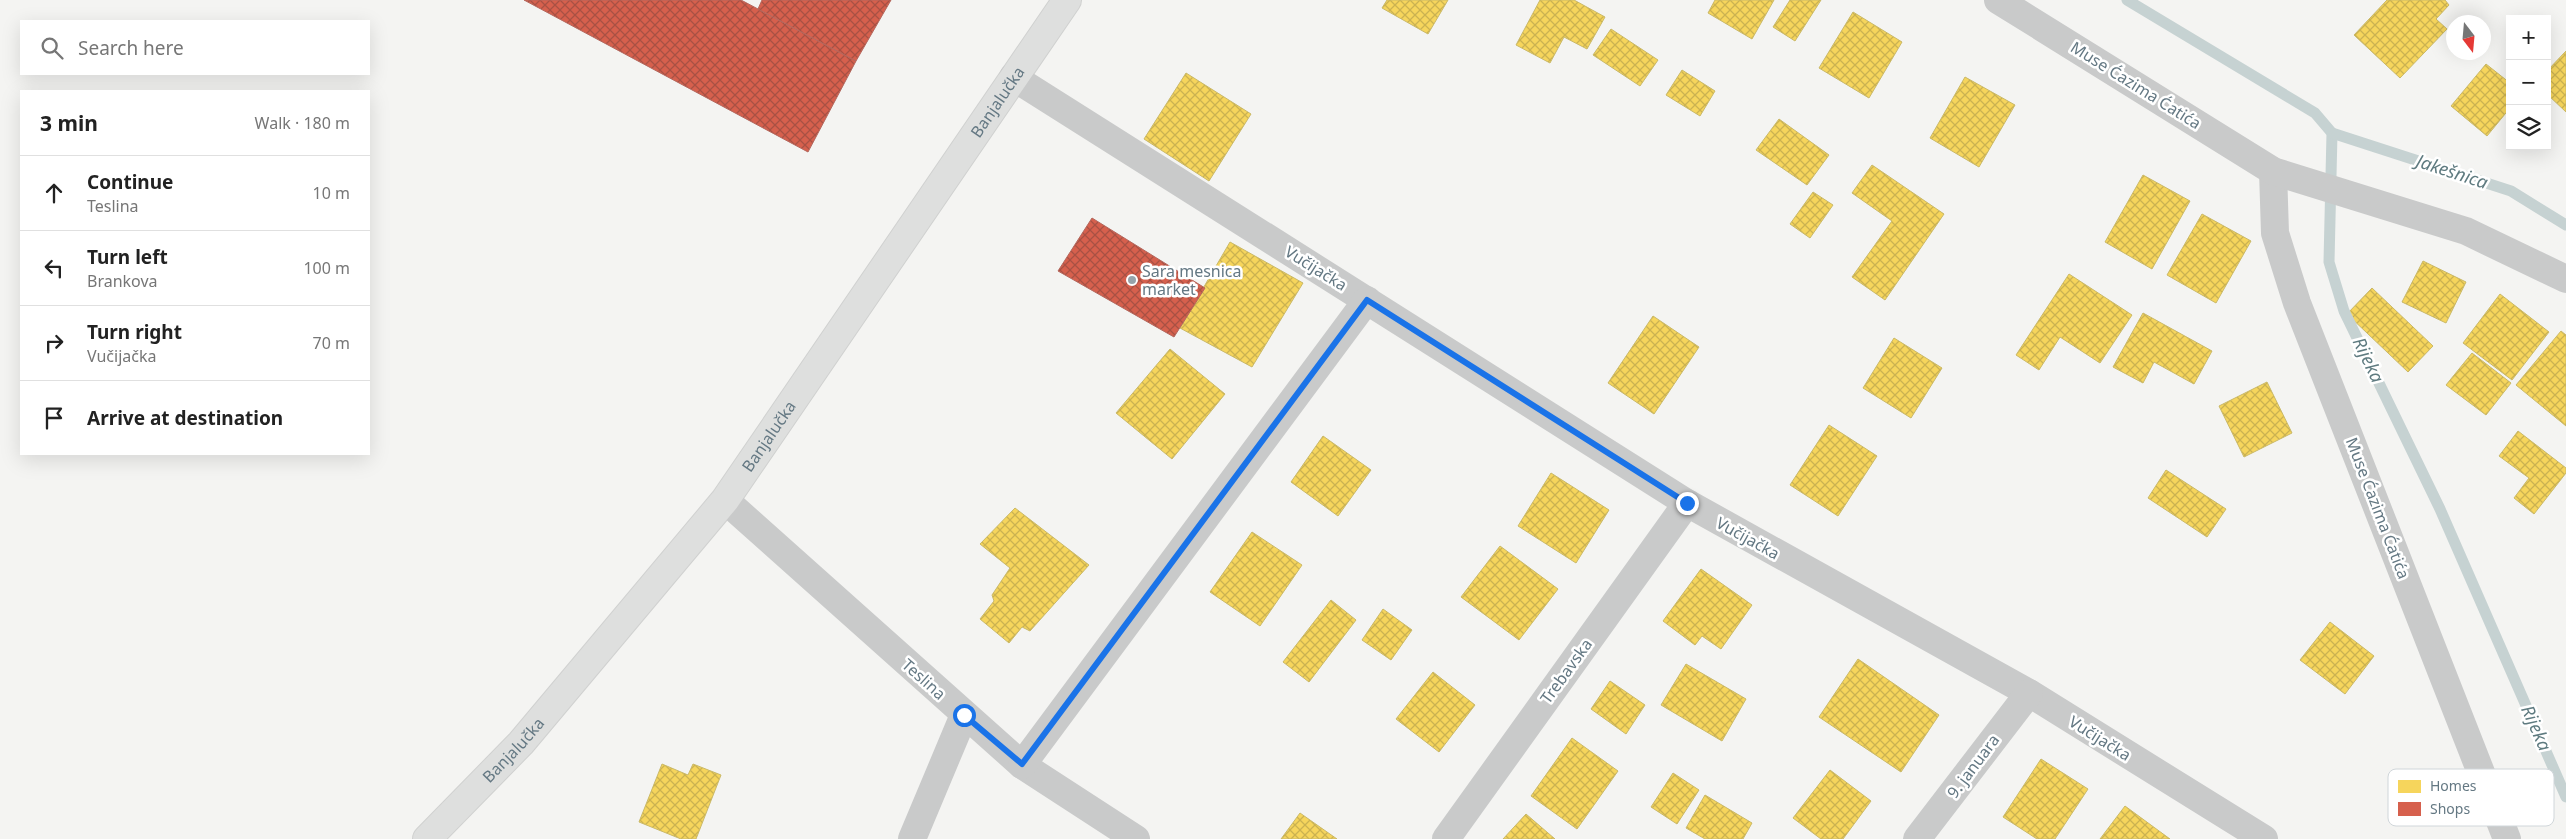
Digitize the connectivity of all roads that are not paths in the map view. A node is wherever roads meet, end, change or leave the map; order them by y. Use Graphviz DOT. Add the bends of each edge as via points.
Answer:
graph roads {
  1 [pos="1067,0"];
  2 [pos="1998,0"];
  3 [pos="1013,77"];
  4 [pos="2286,175"];
  5 [pos="2566,279"];
  6 [pos="1367,300"];
  7 [pos="725,500"];
  8 [pos="1687,503"];
  9 [pos="2029,693"];
  10 [pos="964,715"];
  11 [pos="1022,764"];
  12 [pos="2480,769"];
  13 [pos="2502,826"];
  14 [pos="2258,838"];
  15 [pos="428,839"];
  16 [pos="912,839"];
  17 [pos="1136,839"];
  18 [pos="1446,839"];
  19 [pos="1916,839"];
  20 [pos="2507,839"];
  1 -- 3 [label="main road, Banjalučka"];
  2 -- 4 [label="street, Muse Ćazima Ćatića"];
  3 -- 6 [label="street, Vučijačka"];
  3 -- 7 [label="main road, Banjalučka"];
  4 -- 5 [label="street, Muse Ćazima Ćatića" via="2466,232"];
  4 -- 12 [label="street, Muse Ćazima Ćatića" via="2275,233 2298,303"];
  6 -- 8 [label="street, Vučijačka"];
  6 -- 11 [label="street"];
  7 -- 10 [label="street, Teslina"];
  7 -- 15 [label="main road, Banjalučka" via="521,743"];
  8 -- 9 [label="street, Vučijačka"];
  8 -- 18 [label="street, Trebavska"];
  9 -- 14 [label="street, Vučijačka"];
  9 -- 19 [label="street, 9. januara"];
  10 -- 11 [label="street, Teslina"];
  10 -- 16 [label="street"];
  11 -- 17 [label="street, Teslina"];
  13 -- 20 [label="street, Muse Ćazima Ćatića"];
}
